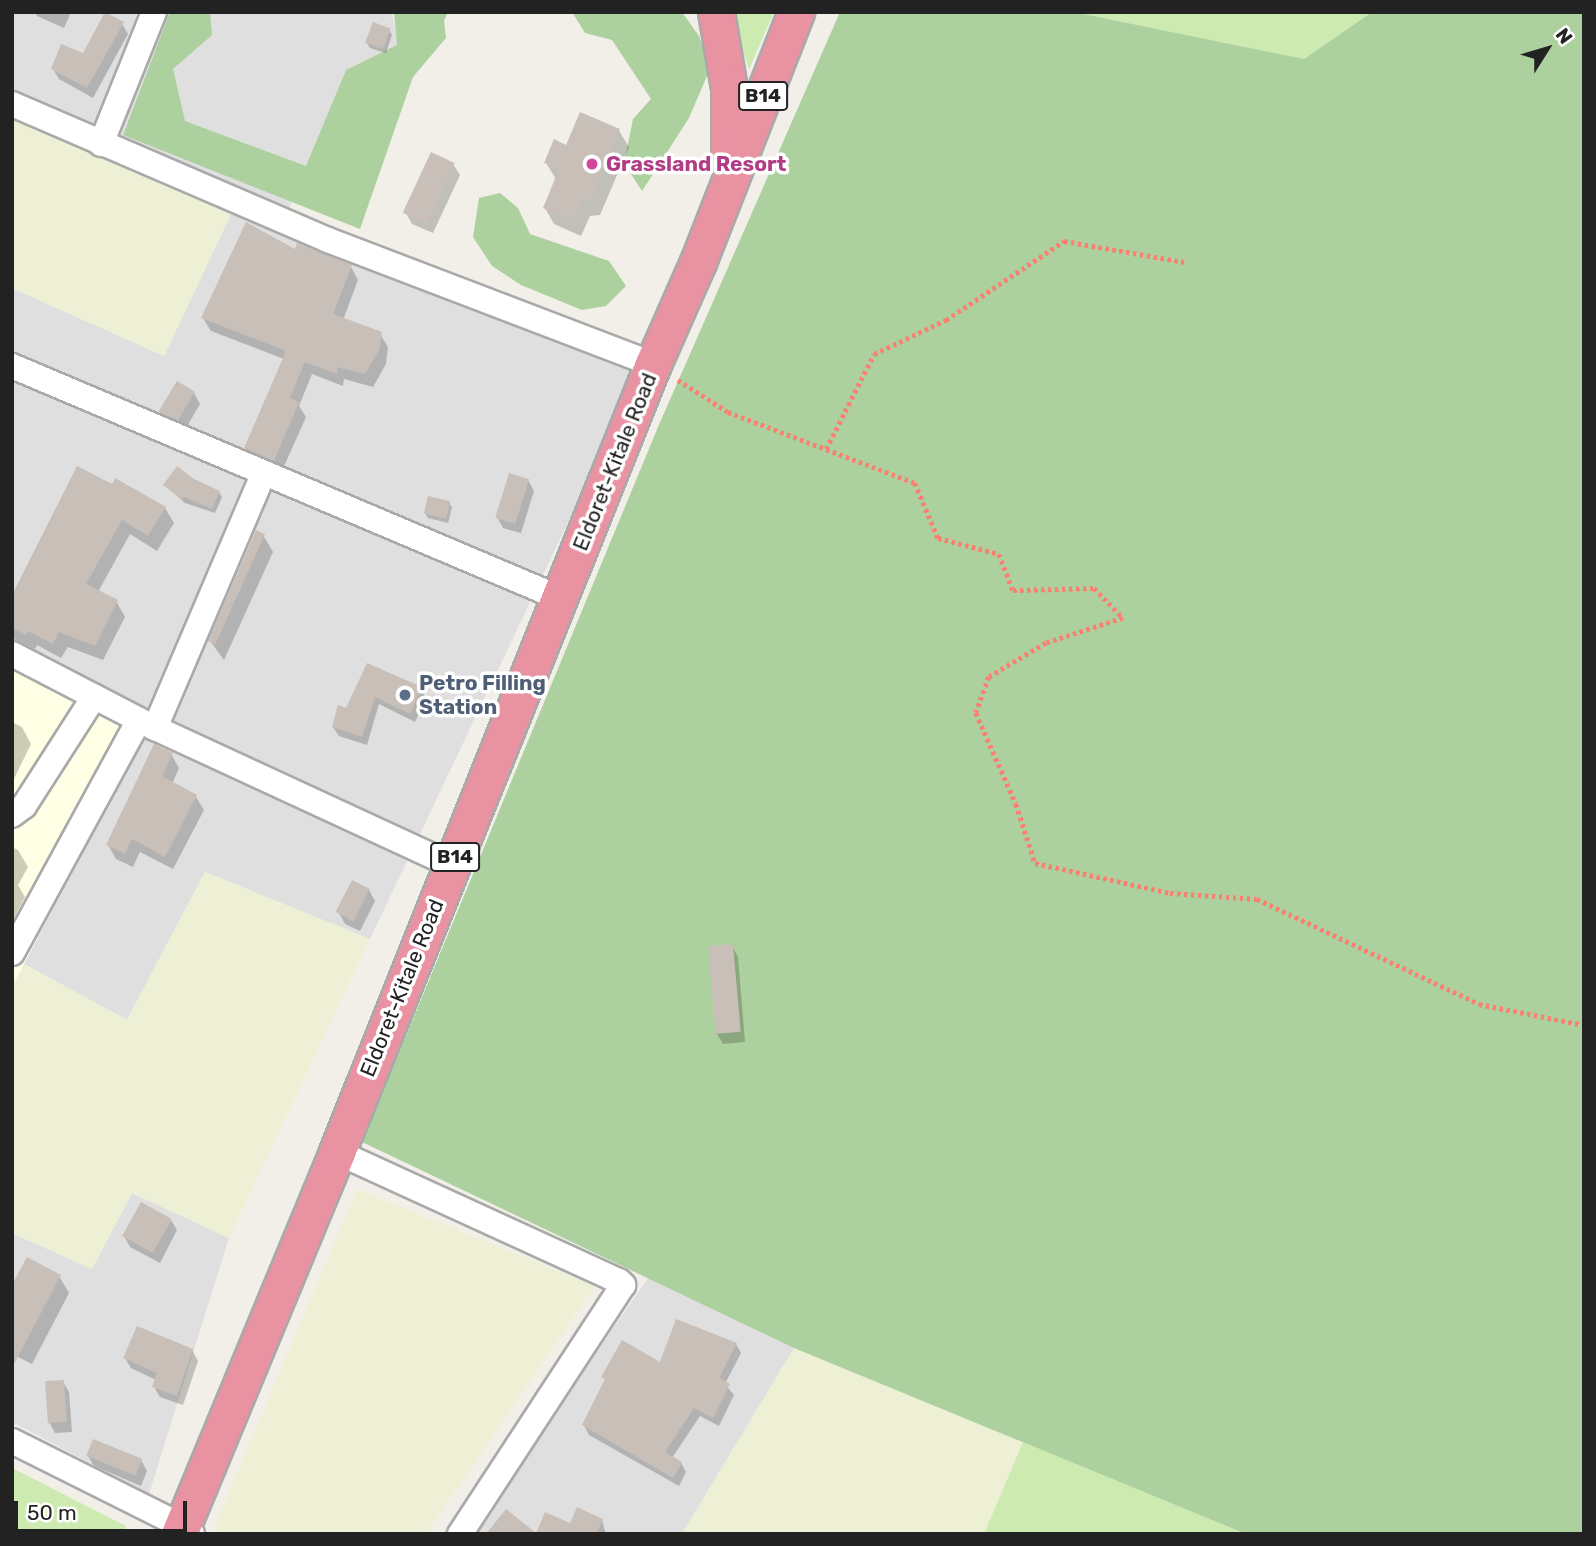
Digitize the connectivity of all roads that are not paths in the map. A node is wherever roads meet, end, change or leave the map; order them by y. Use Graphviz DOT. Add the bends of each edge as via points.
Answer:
graph roads {
  1 [pos="154,12"];
  2 [pos="716,12"];
  3 [pos="796,12"];
  4 [pos="12,104"];
  5 [pos="101,144"];
  6 [pos="729,180"];
  7 [pos="653,364"];
  8 [pos="12,366"];
  9 [pos="263,475"];
  10 [pos="561,598"];
  11 [pos="12,654"];
  12 [pos="94,697"];
  13 [pos="147,724"];
  14 [pos="12,815"];
  15 [pos="452,864"];
  16 [pos="12,953"];
  17 [pos="337,1152"];
  18 [pos="12,1441"];
  19 [pos="184,1531"];
  20 [pos="460,1534"];
  1 -- 5 [label="street"];
  2 -- 6 [label="highway" via="730,89"];
  3 -- 6 [label="highway, Eldoret-Kitale Road / B14"];
  4 -- 5 [label="street"];
  5 -- 7 [label="street" via="328,240"];
  6 -- 7 [label="highway, Eldoret-Kitale Road / B14"];
  7 -- 10 [label="highway, Eldoret-Kitale Road / B14"];
  8 -- 9 [label="street"];
  9 -- 10 [label="street"];
  9 -- 13 [label="street"];
  10 -- 15 [label="highway, Eldoret-Kitale Road / B14"];
  11 -- 12 [label="street"];
  12 -- 13 [label="street"];
  12 -- 14 [label="street" via="24,806"];
  13 -- 15 [label="street"];
  13 -- 16 [label="street"];
  15 -- 17 [label="highway, Eldoret-Kitale Road / B14"];
  17 -- 19 [label="highway, Eldoret-Kitale Road / B14"];
  17 -- 20 [label="street" via="623,1285"];
  18 -- 19 [label="street"];
}
